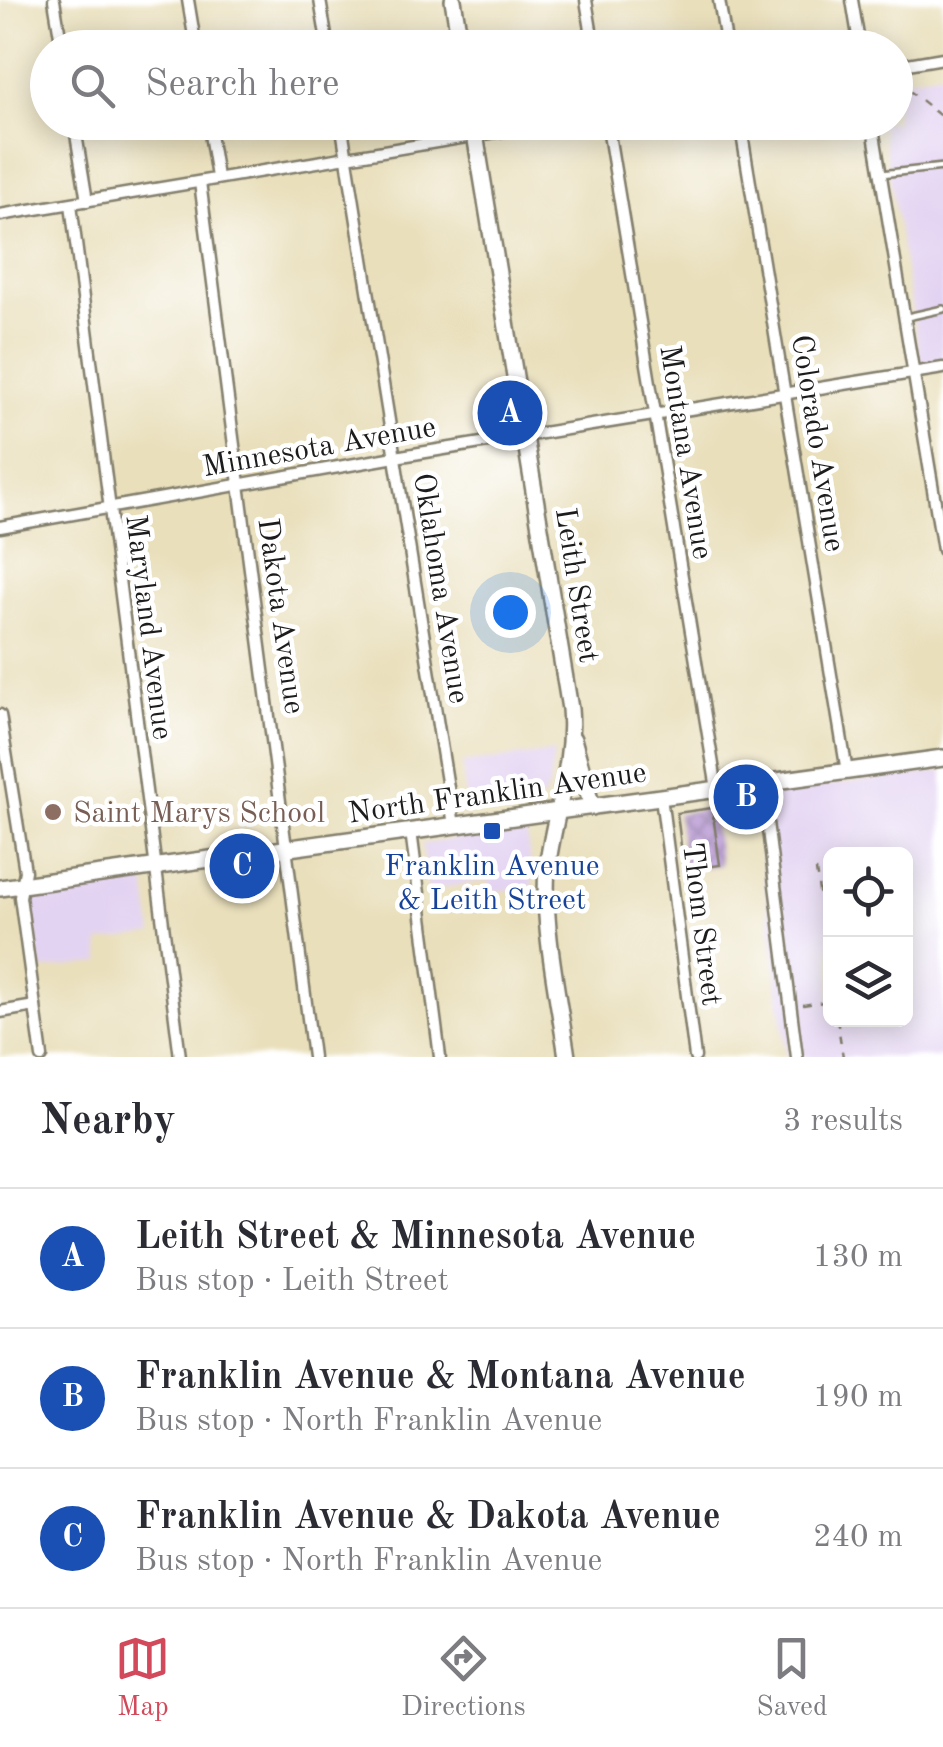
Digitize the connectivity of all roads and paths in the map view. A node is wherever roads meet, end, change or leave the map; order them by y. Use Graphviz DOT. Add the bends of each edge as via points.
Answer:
graph roads {
  1 [pos="54,0"];
  2 [pos="188,0"];
  3 [pos="320,0"];
  4 [pos="453,0"];
  5 [pos="586,0"];
  6 [pos="719,0"];
  7 [pos="852,0"];
  8 [pos="59,30"];
  9 [pos="193,30"];
  10 [pos="325,30"];
  11 [pos="457,30"];
  12 [pos="591,30"];
  13 [pos="724,30"];
  14 [pos="857,30"];
  15 [pos="943,58"];
  16 [pos="913,63"];
  17 [pos="913,94"];
  18 [pos="943,118"];
  19 [pos="77,140"];
  20 [pos="211,140"];
  21 [pos="344,140"];
  22 [pos="424,140"];
  23 [pos="476,140"];
  24 [pos="609,140"];
  25 [pos="743,140"];
  26 [pos="875,140"];
  27 [pos="347,157"];
  28 [pos="943,167"];
  29 [pos="880,174"];
  30 [pos="217,177"];
  31 [pos="200,182"];
  32 [pos="87,201"];
  33 [pos="71,204"];
  34 [pos="0,215"];
  35 [pos="943,309"];
  36 [pos="905,317"];
  37 [pos="943,368"];
  38 [pos="913,373"];
  39 [pos="786,394"];
  40 [pos="655,415"];
  41 [pos="526,436"];
  42 [pos="395,457"];
  43 [pos="240,484"];
  44 [pos="110,509"];
  45 [pos="0,527"];
  46 [pos="943,550"];
  47 [pos="0,715"];
  48 [pos="573,737"];
  49 [pos="943,758"];
  50 [pos="848,772"];
  51 [pos="762,783"];
  52 [pos="717,789"];
  53 [pos="661,797"];
  54 [pos="592,807"];
  55 [pos="559,811"];
  56 [pos="454,825"];
  57 [pos="411,831"];
  58 [pos="288,848"];
  59 [pos="155,867"];
  60 [pos="816,870"];
  61 [pos="23,885"];
  62 [pos="0,888"];
  63 [pos="825,937"];
  64 [pos="823,1002"];
  65 [pos="802,1005"];
  66 [pos="35,1006"];
  67 [pos="0,1012"];
  68 [pos="839,1027"];
  69 [pos="42,1057"];
  70 [pos="180,1057"];
  71 [pos="313,1057"];
  72 [pos="440,1057"];
  73 [pos="567,1057"];
  74 [pos="695,1057"];
  75 [pos="798,1057"];
  76 [pos="843,1057"];
  1 -- 8 [label="street"];
  2 -- 9 [label="street"];
  3 -- 10 [label="street"];
  4 -- 11 [label="street"];
  5 -- 12 [label="street"];
  6 -- 13 [label="street"];
  7 -- 14 [label="street"];
  15 -- 16 [label="street"];
  17 -- 18 [label="path"];
  19 -- 32 [label="street"];
  20 -- 30 [label="street"];
  21 -- 27 [label="street, Oklahoma Avenue"];
  22 -- 27 [label="street"];
  23 -- 41 [label="street, Leith Street"];
  24 -- 40 [label="street, Montana Avenue"];
  25 -- 39 [label="street, Colorado Avenue"];
  26 -- 29 [label="street"];
  27 -- 30 [label="street"];
  27 -- 42 [label="street, Oklahoma Avenue"];
  28 -- 29 [label="lane"];
  29 -- 36 [label="street"];
  30 -- 31 [label="street"];
  31 -- 32 [label="street"];
  31 -- 43 [label="street, Dakota Avenue"];
  32 -- 33 [label="street"];
  33 -- 34 [label="street"];
  33 -- 44 [label="street, Maryland Avenue"];
  35 -- 36 [label="lane"];
  36 -- 38 [label="street"];
  37 -- 38 [label="street, Minnesota Avenue"];
  38 -- 39 [label="street, Minnesota Avenue"];
  38 -- 46 [label="street"];
  39 -- 40 [label="street, Minnesota Avenue"];
  39 -- 50 [label="street, Colorado Avenue"];
  40 -- 41 [label="street, Minnesota Avenue"];
  40 -- 52 [label="street, Montana Avenue"];
  41 -- 42 [label="street, Minnesota Avenue"];
  41 -- 48 [label="street, Leith Street"];
  42 -- 43 [label="street, Minnesota Avenue"];
  42 -- 56 [label="street, Oklahoma Avenue"];
  43 -- 44 [label="street, Minnesota Avenue"];
  43 -- 58 [label="street, Dakota Avenue"];
  44 -- 45 [label="street, Minnesota Avenue"];
  44 -- 59 [label="street, Maryland Avenue"];
  47 -- 61 [label="street"];
  48 -- 54 [label="street"];
  48 -- 55 [label="street, Leith Street"];
  49 -- 50 [label="street, North Franklin Avenue"];
  50 -- 51 [label="street, North Franklin Avenue"];
  51 -- 52 [label="street, North Franklin Avenue"];
  51 -- 75 [label="street"];
  52 -- 53 [label="street, North Franklin Avenue"];
  53 -- 54 [label="street, North Franklin Avenue"];
  53 -- 74 [label="street, Thom Street"];
  54 -- 55 [label="street, North Franklin Avenue"];
  55 -- 56 [label="street, North Franklin Avenue"];
  55 -- 73 [label="street, Leith Street" via="546,890"];
  56 -- 57 [label="street, North Franklin Avenue"];
  57 -- 58 [label="street, North Franklin Avenue"];
  57 -- 72 [label="street"];
  58 -- 59 [label="street, North Franklin Avenue"];
  58 -- 71 [label="street, Dakota Avenue"];
  59 -- 61 [label="street, North Franklin Avenue"];
  59 -- 70 [label="street, Maryland Avenue"];
  60 -- 63 [label="path"];
  61 -- 62 [label="street, North Franklin Avenue"];
  61 -- 66 [label="street"];
  64 -- 65 [label="path"];
  66 -- 67 [label="street"];
  66 -- 69 [label="street"];
  68 -- 76 [label="path"];
}
